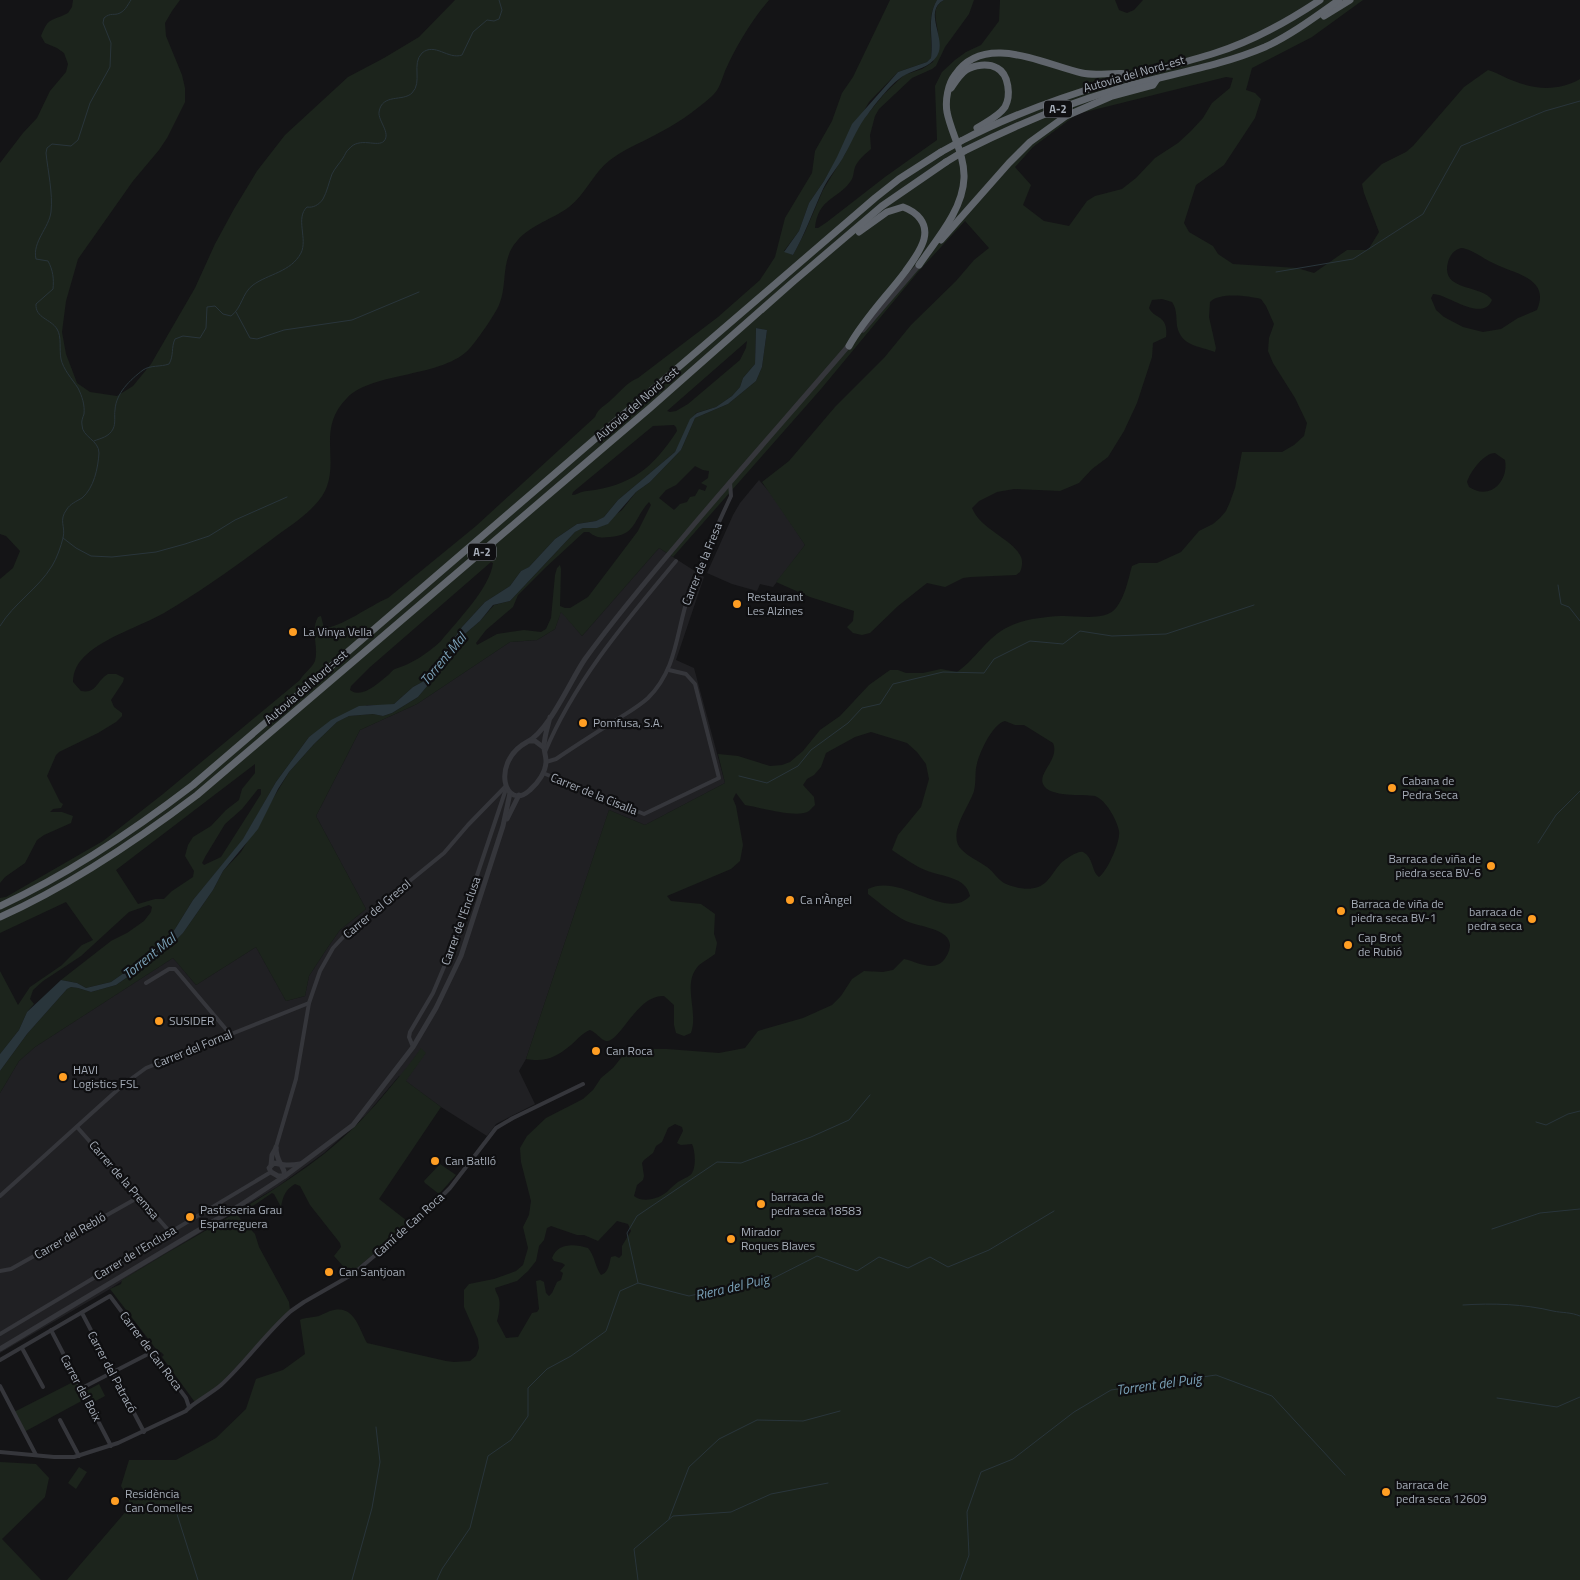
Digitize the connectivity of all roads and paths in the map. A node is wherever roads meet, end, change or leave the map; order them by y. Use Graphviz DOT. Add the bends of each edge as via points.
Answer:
graph roads {
  1 [pos="1320,0"];
  2 [pos="1339,0"];
  3 [pos="1350,0"];
  4 [pos="1279,40"];
  5 [pos="1135,76"];
  6 [pos="1157,79"];
  7 [pos="947,95"];
  8 [pos="963,140"];
  9 [pos="847,237"];
  10 [pos="919,265"];
  11 [pos="849,346"];
  12 [pos="730,482"];
  13 [pos="676,561"];
  14 [pos="669,670"];
  15 [pos="550,717"];
  16 [pos="530,741"];
  17 [pos="544,750"];
  18 [pos="546,762"];
  19 [pos="543,773"];
  20 [pos="507,790"];
  21 [pos="519,795"];
  22 [pos="503,826"];
  23 [pos="0,906"];
  24 [pos="0,917"];
  25 [pos="146,983"];
  26 [pos="309,1003"];
  27 [pos="230,1034"];
  28 [pos="413,1047"];
  29 [pos="583,1084"];
  30 [pos="77,1127"];
  31 [pos="276,1147"];
  32 [pos="302,1163"];
  33 [pos="271,1165"];
  34 [pos="280,1165"];
  35 [pos="271,1172"];
  36 [pos="285,1176"];
  37 [pos="266,1188"];
  38 [pos="0,1196"];
  39 [pos="139,1197"];
  40 [pos="170,1232"];
  41 [pos="0,1271"];
  42 [pos="82,1313"];
  43 [pos="51,1330"];
  44 [pos="0,1334"];
  45 [pos="22,1348"];
  46 [pos="0,1349"];
  47 [pos="152,1352"];
  48 [pos="0,1360"];
  49 [pos="112,1373"];
  50 [pos="0,1386"];
  51 [pos="43,1387"];
  52 [pos="82,1388"];
  53 [pos="189,1407"];
  54 [pos="60,1420"];
  55 [pos="144,1432"];
  56 [pos="112,1446"];
  57 [pos="0,1452"];
  58 [pos="36,1455"];
  59 [pos="79,1456"];
  1 -- 5 [label="highway, Autovia del Nord-est / A-2" via="1256,37"];
  2 -- 4 [label="highway, Autovia del Nord-est / A-2"];
  3 -- 4 [label="highway"];
  4 -- 6 [label="highway, Autovia del Nord-est / A-2" via="1235,58"];
  5 -- 7 [label="highway" via="1128,73 1083,73 1039,60 997,53 971,59 960,68"];
  5 -- 8 [label="highway, Autovia del Nord-est / A-2" via="1038,105"];
  6 -- 9 [label="highway, Autovia del Nord-est / A-2, bridge" via="1043,114 1005,130 946,162 882,206"];
  6 -- 10 [label="highway" via="1152,85 1112,96 1066,116 1030,142"];
  7 -- 8 [label="highway" via="964,71 975,66 997,68 1008,83 1005,106"];
  7 -- 10 [label="highway" via="947,110 964,179 953,213"];
  8 -- 23 [label="highway, Autovia del Nord-est / A-2, bridge" via="876,198 193,785 96,854"];
  9 -- 11 [label="highway" via="887,212 903,207 922,220 925,237 913,262 858,330"];
  9 -- 24 [label="highway, Autovia del Nord-est / A-2" via="197,795 121,850"];
  10 -- 11 [label="street"];
  11 -- 12 [label="street"];
  12 -- 14 [label="street, Carrer de la Fresa" via="730,496 683,612"];
  12 -- 15 [label="street" via="614,618 578,669"];
  13 -- 17 [label="street" via="600,655"];
  14 -- 18 [label="street, Carrer de la Fresa" via="649,697 636,708"];
  14 -- 19 [label="street, Carrer de la Cisalla" via="683,673 693,681 718,778 644,814"];
  15 -- 16 [label="street"];
  15 -- 17 [label="street"];
  16 -- 17 [label="street" via="535,741"];
  16 -- 20 [label="street" via="508,759 504,770"];
  17 -- 18 [label="street"];
  18 -- 19 [label="street"];
  19 -- 21 [label="street" via="530,790"];
  20 -- 21 [label="street"];
  20 -- 22 [label="street"];
  20 -- 26 [label="street, Carrer del Gresol" via="468,825 444,853 345,935 333,948 320,972"];
  20 -- 28 [label="street, Carrer de l'Enclusa" via="456,941 433,993 408,1037"];
  21 -- 22 [label="street"];
  22 -- 28 [label="street" via="461,956"];
  25 -- 27 [label="street" via="169,969 175,969"];
  26 -- 27 [label="street, Carrer del Fornal"];
  26 -- 31 [label="street, Carrer del Gresol" via="296,1080"];
  27 -- 30 [label="street, Carrer del Fornal" via="146,1068"];
  28 -- 32 [label="street" via="353,1125"];
  29 -- 53 [label="street, Camí de Can Roca" via="496,1128 450,1188 426,1212 353,1274 291,1311 222,1384"];
  30 -- 38 [label="street, Carrer del Fornal"];
  30 -- 39 [label="street, Carrer de la Premsa"];
  31 -- 33 [label="street"];
  31 -- 34 [label="street"];
  32 -- 34 [label="street"];
  32 -- 36 [label="street"];
  33 -- 34 [label="street"];
  33 -- 35 [label="street"];
  34 -- 36 [label="street"];
  35 -- 36 [label="street"];
  35 -- 37 [label="street" via="272,1178"];
  35 -- 40 [label="street, Carrer de l'Enclusa"];
  36 -- 37 [label="street"];
  37 -- 46 [label="street"];
  39 -- 40 [label="street, Carrer de la Premsa"];
  39 -- 41 [label="street, Carrer del Rebló" via="11,1269"];
  40 -- 44 [label="street, Carrer de l'Enclusa"];
  42 -- 43 [label="street"];
  42 -- 47 [label="street, Carrer de Can Roca" via="110,1296"];
  42 -- 49 [label="street, Carrer del Patracó"];
  43 -- 45 [label="street"];
  43 -- 52 [label="street, Carrer del Boix"];
  45 -- 48 [label="street"];
  45 -- 51 [label="street"];
  47 -- 49 [label="street"];
  47 -- 53 [label="street, Carrer de Can Roca" via="186,1398"];
  49 -- 52 [label="street"];
  49 -- 55 [label="street, Carrer del Patracó"];
  50 -- 58 [label="street"];
  52 -- 56 [label="street, Carrer del Boix"];
  53 -- 55 [label="street, Camí de Can Roca"];
  54 -- 59 [label="street"];
  55 -- 56 [label="street, Camí de Can Roca"];
  56 -- 59 [label="street, Camí de Can Roca"];
  57 -- 58 [label="street, Camí de Can Roca"];
  58 -- 59 [label="street, Camí de Can Roca"];
}
